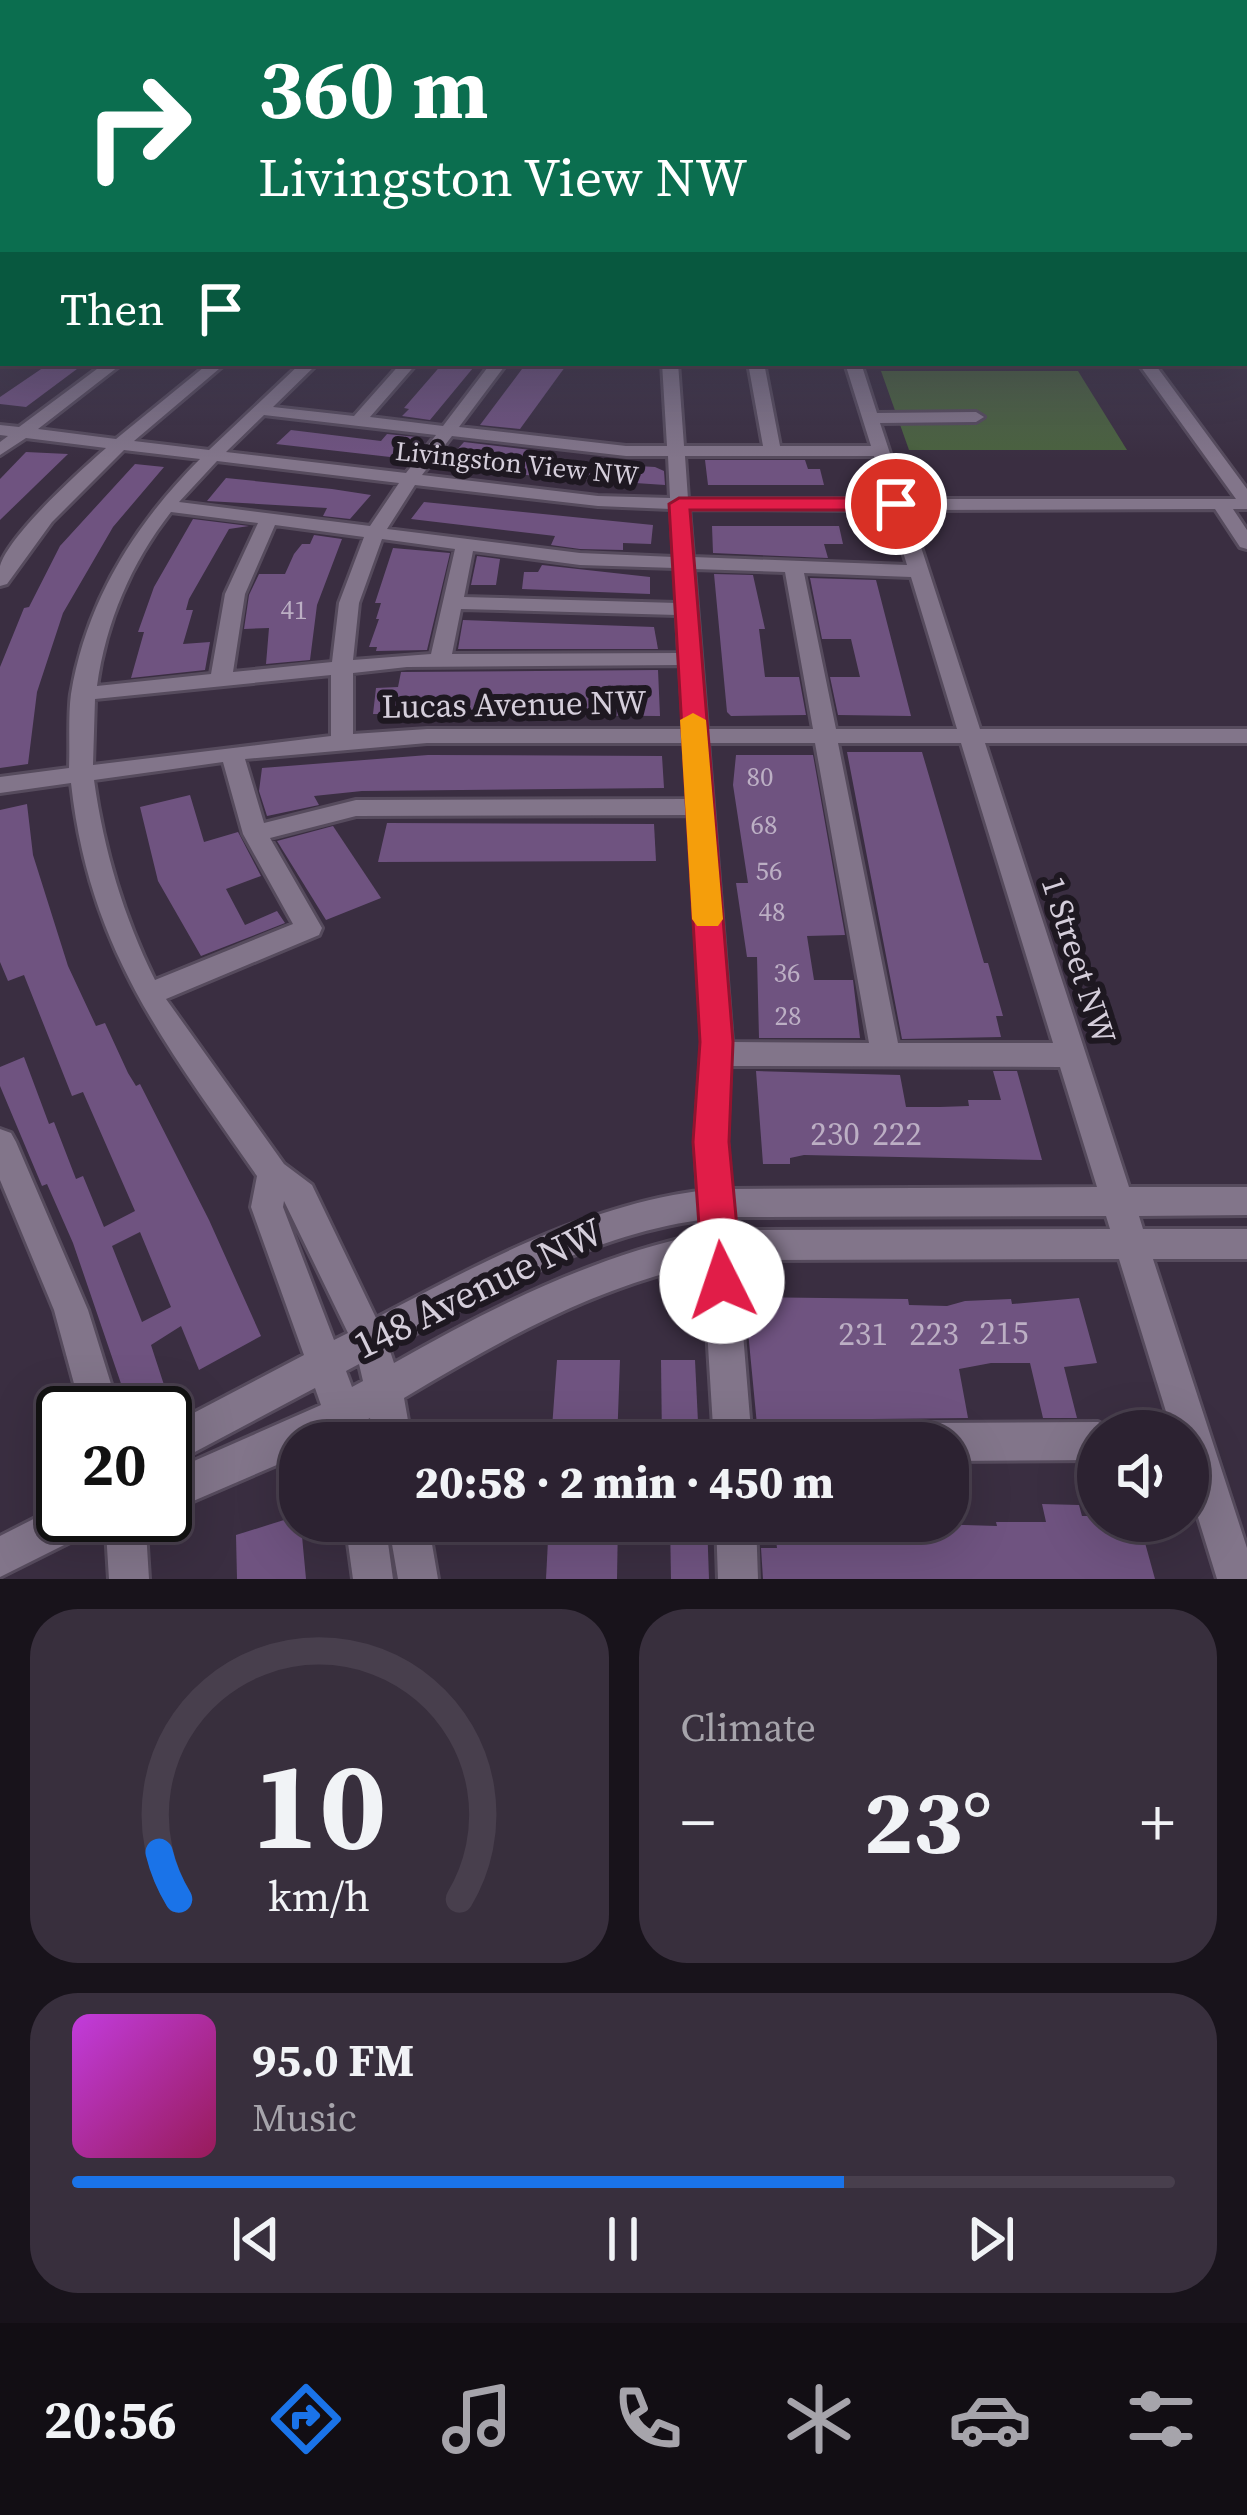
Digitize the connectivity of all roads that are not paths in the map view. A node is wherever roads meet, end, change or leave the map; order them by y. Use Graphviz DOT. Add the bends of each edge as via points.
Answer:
graph roads {
  1 [pos="111,366"];
  2 [pos="214,366"];
  3 [pos="307,366"];
  4 [pos="406,366"];
  5 [pos="498,366"];
  6 [pos="670,366"];
  7 [pos="757,366"];
  8 [pos="854,366"];
  9 [pos="1148,366"];
  10 [pos="260,410"];
  11 [pos="976,417"];
  12 [pos="871,418"];
  13 [pos="357,422"];
  14 [pos="0,430"];
  15 [pos="23,432"];
  16 [pos="446,432"];
  17 [pos="120,444"];
  18 [pos="0,450"];
  19 [pos="881,451"];
  20 [pos="773,452"];
  21 [pos="676,453"];
  22 [pos="214,456"];
  23 [pos="407,481"];
  24 [pos="1247,502"];
  25 [pos="679,504"];
  26 [pos="896,504"];
  27 [pos="1220,504"];
  28 [pos="167,506"];
  29 [pos="268,520"];
  30 [pos="374,534"];
  31 [pos="1247,543"];
  32 [pos="465,546"];
  33 [pos="684,565"];
  34 [pos="794,570"];
  35 [pos="917,571"];
  36 [pos="0,580"];
  37 [pos="453,603"];
  38 [pos="685,609"];
  39 [pos="689,659"];
  40 [pos="440,660"];
  41 [pos="343,665"];
  42 [pos="221,677"];
  43 [pos="82,694"];
  44 [pos="826,733"];
  45 [pos="970,733"];
  46 [pos="694,734"];
  47 [pos="1247,736"];
  48 [pos="342,741"];
  49 [pos="232,753"];
  50 [pos="83,773"];
  51 [pos="0,785"];
  52 [pos="699,806"];
  53 [pos="255,833"];
  54 [pos="149,994"];
  55 [pos="717,1054"];
  56 [pos="886,1055"];
  57 [pos="1072,1055"];
  58 [pos="0,1142"];
  59 [pos="273,1174"];
  60 [pos="1247,1202"];
  61 [pos="716,1203"];
  62 [pos="1118,1203"];
  63 [pos="1132,1244"];
  64 [pos="1247,1244"];
  65 [pos="720,1245"];
  66 [pos="369,1340"];
  67 [pos="325,1364"];
  68 [pos="383,1385"];
  69 [pos="93,1386"];
  70 [pos="1182,1410"];
  71 [pos="344,1422"];
  72 [pos="351,1422"];
  73 [pos="389,1422"];
  74 [pos="732,1422"];
  75 [pos="192,1434"];
  76 [pos="1077,1441"];
  77 [pos="969,1442"];
  78 [pos="279,1452"];
  79 [pos="192,1483"];
  80 [pos="1209,1495"];
  81 [pos="36,1539"];
  82 [pos="127,1542"];
  83 [pos="368,1542"];
  84 [pos="411,1542"];
  85 [pos="737,1542"];
  86 [pos="0,1557"];
  87 [pos="129,1579"];
  88 [pos="373,1579"];
  89 [pos="418,1579"];
  90 [pos="738,1579"];
  91 [pos="1237,1579"];
  1 -- 15 [label="street"];
  2 -- 17 [label="street"];
  3 -- 10 [label="street"];
  4 -- 13 [label="street"];
  5 -- 16 [label="street"];
  6 -- 21 [label="street"];
  7 -- 20 [label="street"];
  8 -- 12 [label="street, 1 Street NW"];
  9 -- 24 [label="street"];
  10 -- 13 [label="street"];
  10 -- 22 [label="street"];
  11 -- 12 [label="street"];
  12 -- 19 [label="street, 1 Street NW"];
  13 -- 16 [label="street"];
  14 -- 15 [label="street, Livingston View NW"];
  15 -- 17 [label="street, Livingston View NW"];
  15 -- 18 [label="street"];
  16 -- 21 [label="street"];
  16 -- 23 [label="street"];
  17 -- 22 [label="street, Livingston View NW"];
  17 -- 36 [label="street" via="65,497"];
  19 -- 20 [label="street"];
  19 -- 26 [label="street, 1 Street NW"];
  20 -- 21 [label="street"];
  21 -- 25 [label="street"];
  22 -- 23 [label="street, Livingston View NW"];
  22 -- 28 [label="street"];
  23 -- 25 [label="street, Livingston View NW"];
  23 -- 30 [label="street"];
  24 -- 27 [label="street, Livingston View NW"];
  25 -- 26 [label="street, Livingston View NW"];
  25 -- 33 [label="street"];
  26 -- 27 [label="street, Livingston View NW"];
  26 -- 35 [label="street, 1 Street NW"];
  27 -- 31 [label="street"];
  28 -- 29 [label="street"];
  28 -- 43 [label="street" via="120,576"];
  29 -- 30 [label="street"];
  29 -- 42 [label="street" via="235,595"];
  30 -- 32 [label="street"];
  30 -- 41 [label="street" via="348,607"];
  32 -- 33 [label="street"];
  32 -- 37 [label="street"];
  33 -- 34 [label="street"];
  33 -- 38 [label="street"];
  34 -- 35 [label="street"];
  34 -- 44 [label="street"];
  35 -- 45 [label="street, 1 Street NW"];
  37 -- 38 [label="street"];
  37 -- 40 [label="street"];
  38 -- 39 [label="street"];
  39 -- 40 [label="street"];
  39 -- 46 [label="street"];
  40 -- 41 [label="street"];
  41 -- 42 [label="street"];
  41 -- 48 [label="street"];
  42 -- 43 [label="street"];
  43 -- 50 [label="street"];
  44 -- 45 [label="street, Lucas Avenue NW"];
  44 -- 46 [label="street, Lucas Avenue NW"];
  44 -- 56 [label="street"];
  45 -- 47 [label="street, Lucas Avenue NW"];
  45 -- 57 [label="street, 1 Street NW"];
  46 -- 48 [label="street, Lucas Avenue NW"];
  46 -- 52 [label="street"];
  48 -- 49 [label="street, Lucas Avenue NW"];
  49 -- 50 [label="street, Lucas Avenue NW"];
  49 -- 53 [label="street"];
  50 -- 51 [label="street, Lucas Avenue NW"];
  50 -- 54 [label="street" via="99,880"];
  52 -- 53 [label="street" via="356,808"];
  52 -- 55 [label="street"];
  53 -- 54 [label="street" via="309,928"];
  54 -- 59 [label="street"];
  55 -- 56 [label="street"];
  55 -- 61 [label="street"];
  56 -- 57 [label="street"];
  57 -- 62 [label="street, 1 Street NW"];
  58 -- 69 [label="street" via="71,1310"];
  59 -- 66 [label="street" via="301,1195"];
  59 -- 67 [label="street" via="267,1207"];
  60 -- 62 [label="street, 148 Avenue NW"];
  61 -- 62 [label="street, 148 Avenue NW"];
  61 -- 65 [label="street"];
  61 -- 66 [label="street, 148 Avenue NW" via="584,1231"];
  62 -- 63 [label="street, 1 Street NW"];
  63 -- 64 [label="street, 148 Avenue NW"];
  63 -- 65 [label="street, 148 Avenue NW"];
  63 -- 70 [label="street, 1 Street NW"];
  65 -- 68 [label="street, 148 Avenue NW" via="582,1282"];
  65 -- 74 [label="street"];
  66 -- 67 [label="street, 148 Avenue NW"];
  66 -- 68 [label="street"];
  67 -- 71 [label="street"];
  67 -- 75 [label="street, 148 Avenue NW"];
  68 -- 72 [label="street, 148 Avenue NW"];
  68 -- 73 [label="street"];
  76 -- 77 [label="street"];
  78 -- 79 [label="street, 148 Avenue NW"];
  80 -- 91 [label="street, 1 Street NW"];
  81 -- 86 [label="street"];
  82 -- 87 [label="street"];
  83 -- 88 [label="street"];
  84 -- 89 [label="street"];
  85 -- 90 [label="street"];
}
